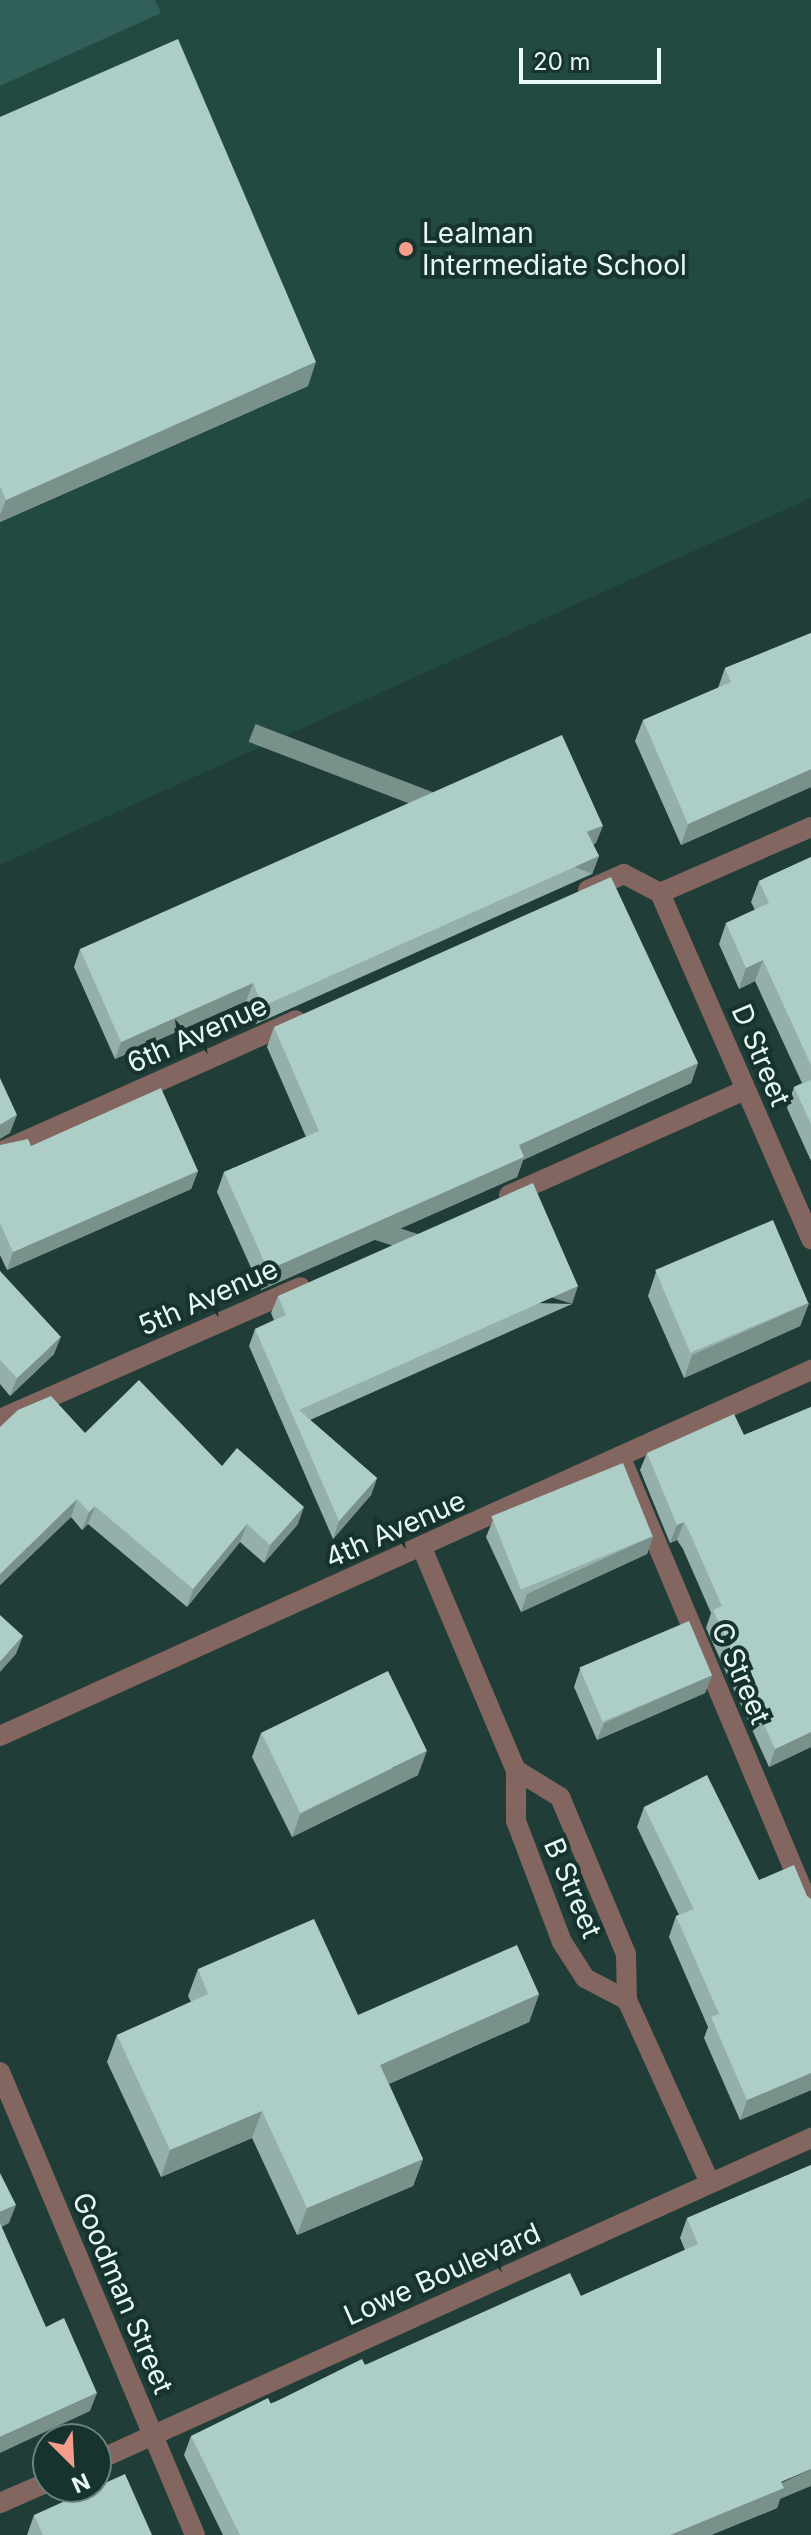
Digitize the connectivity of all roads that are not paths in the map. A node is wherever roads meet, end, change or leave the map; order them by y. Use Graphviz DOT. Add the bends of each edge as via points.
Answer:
graph roads {
  1 [pos="811,827"];
  2 [pos="660,893"];
  3 [pos="566,900"];
  4 [pos="319,1010"];
  5 [pos="745,1090"];
  6 [pos="0,1152"];
  7 [pos="482,1206"];
  8 [pos="811,1239"];
  9 [pos="321,1277"];
  10 [pos="811,1370"];
  11 [pos="0,1419"];
  12 [pos="620,1456"];
  13 [pos="422,1548"];
  14 [pos="0,1736"];
  15 [pos="516,1770"];
  16 [pos="811,1911"];
  17 [pos="627,2000"];
  18 [pos="0,2072"];
  19 [pos="811,2138"];
  20 [pos="710,2183"];
  21 [pos="153,2435"];
  22 [pos="112,2454"];
  23 [pos="32,2489"];
  24 [pos="0,2503"];
  25 [pos="195,2535"];
  1 -- 2 [label="street"];
  2 -- 3 [label="street" via="624,874"];
  2 -- 5 [label="street, D Street"];
  4 -- 6 [label="street, 6th Avenue"];
  5 -- 7 [label="street"];
  5 -- 8 [label="street, D Street"];
  9 -- 11 [label="street, 5th Avenue"];
  10 -- 12 [label="street, 4th Avenue"];
  12 -- 13 [label="street, 4th Avenue"];
  12 -- 16 [label="street, C Street"];
  13 -- 14 [label="street, 4th Avenue"];
  13 -- 15 [label="street, B Street"];
  15 -- 17 [label="street, B Street" via="560,1797 626,1954"];
  15 -- 17 [label="street, B Street" via="516,1821 562,1942 585,1978"];
  17 -- 20 [label="street, B Street"];
  18 -- 21 [label="street, Goodman Street"];
  19 -- 20 [label="street, Lowe Boulevard"];
  20 -- 21 [label="street, Lowe Boulevard"];
  21 -- 22 [label="street, Lowe Boulevard"];
  21 -- 25 [label="street, Goodman Street"];
  23 -- 24 [label="street"];
}
